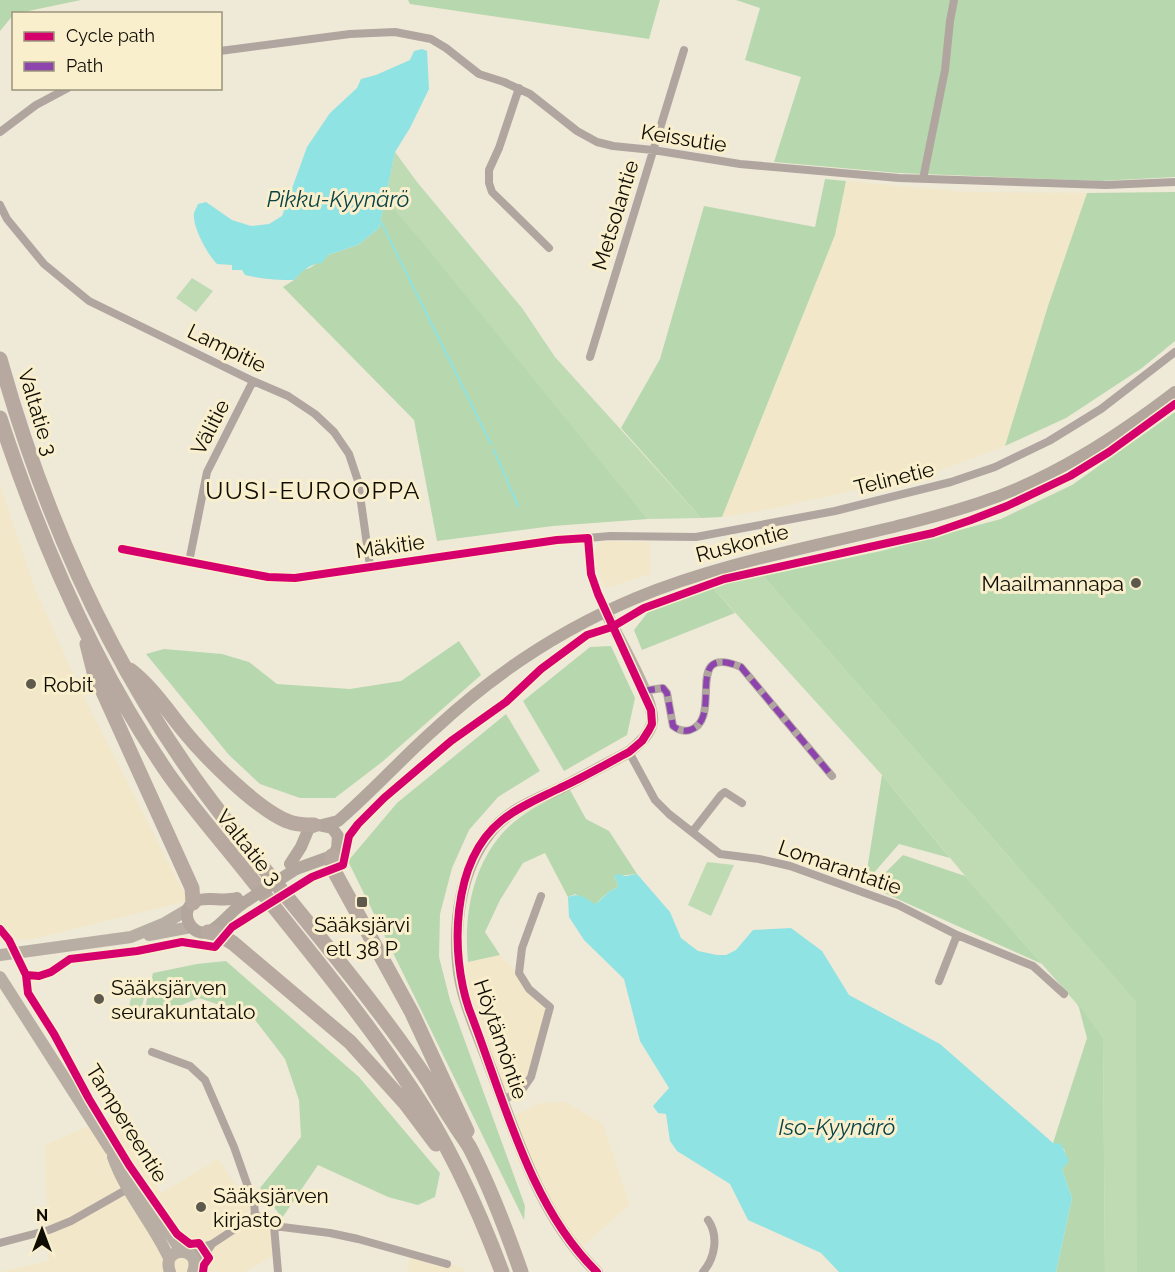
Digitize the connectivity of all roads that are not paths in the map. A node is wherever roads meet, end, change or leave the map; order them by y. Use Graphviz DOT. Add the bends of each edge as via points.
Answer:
graph roads {
  1 [pos="954,0"];
  2 [pos="684,50"];
  3 [pos="222,51"];
  4 [pos="519,88"];
  5 [pos="64,90"];
  6 [pos="0,132"];
  7 [pos="653,150"];
  8 [pos="923,179"];
  9 [pos="1175,182"];
  10 [pos="0,205"];
  11 [pos="549,248"];
  12 [pos="1175,352"];
  13 [pos="590,357"];
  14 [pos="0,359"];
  15 [pos="254,381"];
  16 [pos="1175,392"];
  17 [pos="0,418"];
  18 [pos="588,538"];
  19 [pos="122,549"];
  20 [pos="189,562"];
  21 [pos="370,566"];
  22 [pos="606,612"];
  23 [pos="85,632"];
  24 [pos="122,665"];
  25 [pos="643,691"];
  26 [pos="629,752"];
  27 [pos="832,776"];
  28 [pos="742,803"];
  29 [pos="358,804"];
  30 [pos="318,825"];
  31 [pos="693,831"];
  32 [pos="339,841"];
  33 [pos="332,856"];
  34 [pos="293,866"];
  35 [pos="541,896"];
  36 [pos="240,901"];
  37 [pos="190,907"];
  38 [pos="190,927"];
  39 [pos="208,932"];
  40 [pos="139,935"];
  41 [pos="957,935"];
  42 [pos="0,956"];
  43 [pos="0,977"];
  44 [pos="939,981"];
  45 [pos="1065,994"];
  46 [pos="152,1052"];
  47 [pos="503,1100"];
  48 [pos="472,1151"];
  49 [pos="456,1166"];
  50 [pos="132,1186"];
  51 [pos="255,1213"];
  52 [pos="708,1220"];
  53 [pos="274,1226"];
  54 [pos="0,1244"];
  55 [pos="170,1258"];
  56 [pos="191,1263"];
  57 [pos="447,1264"];
  58 [pos="170,1272"];
  59 [pos="278,1272"];
  60 [pos="502,1272"];
  61 [pos="521,1272"];
  62 [pos="597,1272"];
  63 [pos="702,1272"];
  1 -- 8 [label="street" via="945,70"];
  2 -- 7 [label="street, Metsolantie"];
  3 -- 4 [label="street, Keissutie" via="395,32 431,39 479,74"];
  4 -- 7 [label="street, Keissutie" via="597,142"];
  4 -- 11 [label="street" via="489,170 489,183 492,192"];
  5 -- 6 [label="street"];
  7 -- 8 [label="street, Keissutie" via="740,165"];
  7 -- 13 [label="street, Metsolantie"];
  8 -- 9 [label="street, Keissutie" via="1106,185"];
  10 -- 15 [label="street, Lampitie" via="44,264 89,302"];
  12 -- 18 [label="street, Telinetie" via="1101,409 1048,441 995,467 951,482 844,509 696,537"];
  14 -- 24 [label="highway, Valtatie 3" via="46,502"];
  15 -- 20 [label="street, Välitie" via="207,472"];
  15 -- 21 [label="street, Lampitie" via="315,414 349,454 358,481"];
  16 -- 22 [label="main road, Ruskontie" via="1079,457 1011,491 948,513 722,567"];
  17 -- 23 [label="highway, Valtatie 3" via="31,507"];
  18 -- 21 [label="street, Mäkitie"];
  18 -- 22 [label="street" via="591,574"];
  19 -- 20 [label="street, Mäkitie"];
  20 -- 21 [label="street, Mäkitie" via="268,577 295,578"];
  22 -- 25 [label="street, Höytämöntie"];
  22 -- 29 [label="main road, Ruskontie" via="559,635 484,687"];
  23 -- 37 [label="highway" via="94,672 192,888"];
  23 -- 49 [label="highway, Valtatie 3" via="169,774 354,1008 412,1089"];
  24 -- 30 [label="highway" via="142,680 187,734 268,812 288,822"];
  24 -- 48 [label="highway, Valtatie 3" via="203,790 410,1054"];
  25 -- 26 [label="street, Höytämöntie" via="652,724 642,741"];
  25 -- 27 [label="street" via="663,688 673,726 685,731 693,729 702,718 705,676 710,667 723,663 741,667"];
  26 -- 31 [label="street, Lomarantatie" via="655,800"];
  26 -- 47 [label="street, Höytämöntie" via="501,821 478,850 467,876 458,920 461,985"];
  28 -- 31 [label="street" via="725,792"];
  29 -- 30 [label="main road, Ruskontie" via="338,821"];
  29 -- 32 [label="main road, Ruskontie"];
  30 -- 32 [label="main road" via="332,828"];
  30 -- 34 [label="main road" via="306,832"];
  31 -- 41 [label="street, Lomarantatie" via="720,855 759,859 814,873 898,905"];
  32 -- 33 [label="main road, Ruskontie"];
  33 -- 34 [label="main road"];
  33 -- 48 [label="highway" via="333,869 412,1012 466,1128"];
  34 -- 36 [label="main road, bridge"];
  35 -- 47 [label="street" via="522,948 519,973 550,1007 531,1077 522,1090"];
  36 -- 37 [label="main road" via="204,900"];
  36 -- 39 [label="main road"];
  37 -- 38 [label="main road"];
  37 -- 40 [label="street"];
  38 -- 39 [label="main road"];
  38 -- 40 [label="street"];
  39 -- 49 [label="highway" via="233,943 350,1042"];
  40 -- 42 [label="street"];
  41 -- 44 [label="street"];
  41 -- 45 [label="street, Lomarantatie" via="1032,966"];
  43 -- 50 [label="street, Tampereentie" via="111,1149 118,1171"];
  46 -- 51 [label="street" via="190,1066 205,1080 234,1147"];
  47 -- 62 [label="street, Höytämöntie" via="542,1198 572,1244"];
  48 -- 61 [label="highway, Valtatie 3"];
  49 -- 60 [label="highway, Valtatie 3"];
  50 -- 54 [label="street" via="71,1221"];
  50 -- 55 [label="street, Tampereentie"];
  50 -- 56 [label="street, Tampereentie"];
  51 -- 53 [label="street" via="262,1222"];
  51 -- 56 [label="street"];
  52 -- 63 [label="street" via="714,1235 714,1252"];
  53 -- 57 [label="street" via="358,1239"];
  53 -- 59 [label="street"];
  55 -- 56 [label="street" via="176,1252"];
  55 -- 58 [label="street"];
}
